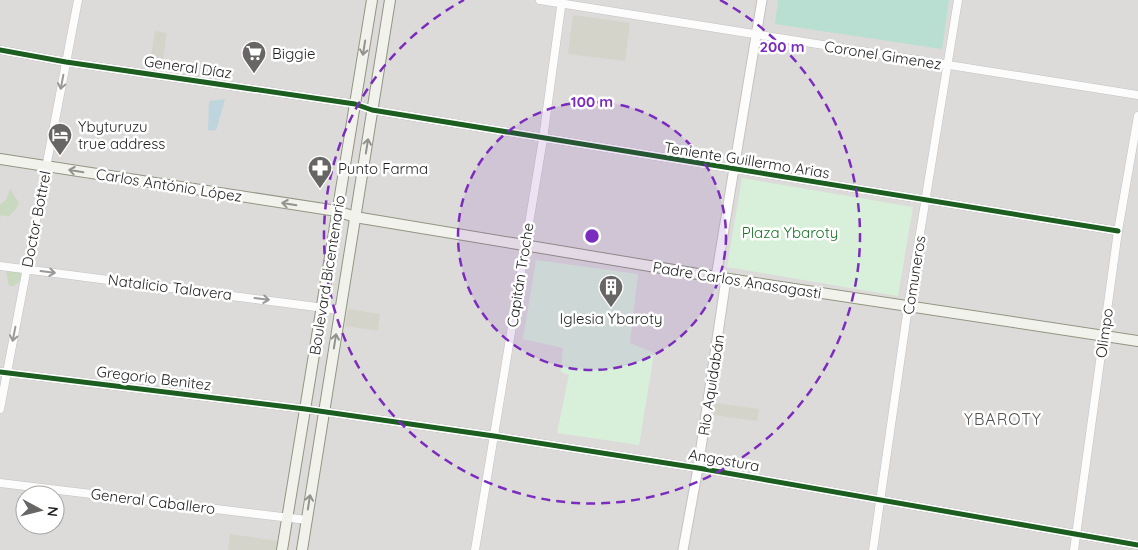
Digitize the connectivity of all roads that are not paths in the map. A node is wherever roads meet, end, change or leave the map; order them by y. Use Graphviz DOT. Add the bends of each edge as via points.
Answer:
graph roads {
  1 [pos="78,0"];
  2 [pos="372,0"];
  3 [pos="390,0"];
  4 [pos="540,0"];
  5 [pos="762,0"];
  6 [pos="958,0"];
  7 [pos="562,2"];
  8 [pos="757,34"];
  9 [pos="0,50"];
  10 [pos="66,62"];
  11 [pos="948,66"];
  12 [pos="1138,95"];
  13 [pos="355,104"];
  14 [pos="372,110"];
  15 [pos="1138,116"];
  16 [pos="542,139"];
  17 [pos="0,159"];
  18 [pos="46,166"];
  19 [pos="735,170"];
  20 [pos="926,201"];
  21 [pos="337,211"];
  22 [pos="355,217"];
  23 [pos="1118,231"];
  24 [pos="525,246"];
  25 [pos="0,266"];
  26 [pos="27,269"];
  27 [pos="721,278"];
  28 [pos="322,306"];
  29 [pos="908,308"];
  30 [pos="340,310"];
  31 [pos="1103,335"];
  32 [pos="1138,341"];
  33 [pos="3,372"];
  34 [pos="0,409"];
  35 [pos="305,409"];
  36 [pos="324,413"];
  37 [pos="494,436"];
  38 [pos="698,468"];
  39 [pos="0,483"];
  40 [pos="881,500"];
  41 [pos="287,517"];
  42 [pos="307,520"];
  43 [pos="1076,533"];
  44 [pos="1138,545"];
  45 [pos="282,550"];
  46 [pos="302,550"];
  47 [pos="475,550"];
  48 [pos="683,550"];
  49 [pos="873,550"];
  50 [pos="1074,550"];
  1 -- 10 [label="street, Doctor Bottrel"];
  2 -- 13 [label="main road, Boulevard Bicentenario, one-way"];
  3 -- 14 [label="main road, Boulevard Bicentenario"];
  4 -- 7 [label="street, Coronel Gimenez"];
  5 -- 8 [label="street, Rio Aquidabán"];
  6 -- 11 [label="street, Comuneros"];
  7 -- 8 [label="street, Coronel Gimenez"];
  7 -- 16 [label="street, Capitán Troche"];
  8 -- 11 [label="street, Coronel Gimenez"];
  8 -- 19 [label="street, Rio Aquidabán"];
  9 -- 10 [label="street, General Díaz"];
  10 -- 13 [label="street, General Díaz"];
  10 -- 18 [label="street, Doctor Bottrel, one-way"];
  11 -- 12 [label="street, Coronel Gimenez"];
  11 -- 20 [label="street, Comuneros"];
  13 -- 14 [label="street, General Díaz"];
  13 -- 21 [label="main road, Boulevard Bicentenario"];
  14 -- 16 [label="street, Teniente Guillermo Arias"];
  22 -- 14 [label="main road, Boulevard Bicentenario, one-way"];
  15 -- 23 [label="street, Olimpo"];
  16 -- 19 [label="street, Teniente Guillermo Arias"];
  16 -- 24 [label="street, Capitán Troche"];
  17 -- 18 [label="main road, Carlos António López"];
  21 -- 18 [label="main road, Carlos António López, one-way"];
  18 -- 26 [label="street, Doctor Bottrel"];
  19 -- 20 [label="street, Teniente Guillermo Arias"];
  19 -- 27 [label="street, Rio Aquidabán"];
  20 -- 23 [label="street, Teniente Guillermo Arias"];
  20 -- 29 [label="street, Comuneros"];
  21 -- 22 [label="main road, Padre Carlos Anasagasti"];
  21 -- 28 [label="main road, Boulevard Bicentenario"];
  22 -- 24 [label="main road, Padre Carlos Anasagasti"];
  22 -- 30 [label="main road, Boulevard Bicentenario"];
  23 -- 31 [label="street, Olimpo"];
  24 -- 27 [label="main road, Padre Carlos Anasagasti"];
  24 -- 37 [label="street, Capitán Troche"];
  25 -- 26 [label="street, Natalicio Talavera"];
  26 -- 28 [label="street, Natalicio Talavera, one-way"];
  26 -- 33 [label="street, Doctor Bottrel, one-way"];
  27 -- 29 [label="main road, Padre Carlos Anasagasti"];
  27 -- 38 [label="street, Rio Aquidabán"];
  28 -- 30 [label="street, Natalicio Talavera"];
  28 -- 35 [label="main road, Boulevard Bicentenario"];
  29 -- 31 [label="main road, Padre Carlos Anasagasti"];
  29 -- 40 [label="street, Comuneros"];
  36 -- 30 [label="main road, Boulevard Bicentenario, one-way"];
  31 -- 32 [label="main road, Padre Carlos Anasagasti"];
  31 -- 43 [label="street, Olimpo"];
  33 -- 34 [label="street, Doctor Bottrel"];
  33 -- 35 [label="street, Gregorio Benitez"];
  35 -- 36 [label="street, Angostura"];
  35 -- 41 [label="main road, Boulevard Bicentenario"];
  36 -- 37 [label="street, Angostura"];
  42 -- 36 [label="main road, Boulevard Bicentenario, one-way"];
  37 -- 38 [label="street, Angostura"];
  37 -- 47 [label="street, Capitán Troche"];
  38 -- 40 [label="street, Angostura"];
  38 -- 48 [label="street, Rio Aquidabán"];
  39 -- 41 [label="street, General Caballero"];
  40 -- 43 [label="street, Angostura"];
  40 -- 49 [label="street, Comuneros"];
  41 -- 42 [label="street, General Caballero"];
  41 -- 45 [label="main road, Boulevard Bicentenario"];
  42 -- 46 [label="main road, Boulevard Bicentenario"];
  43 -- 44 [label="street, Angostura"];
  43 -- 50 [label="street, Olimpo"];
}
